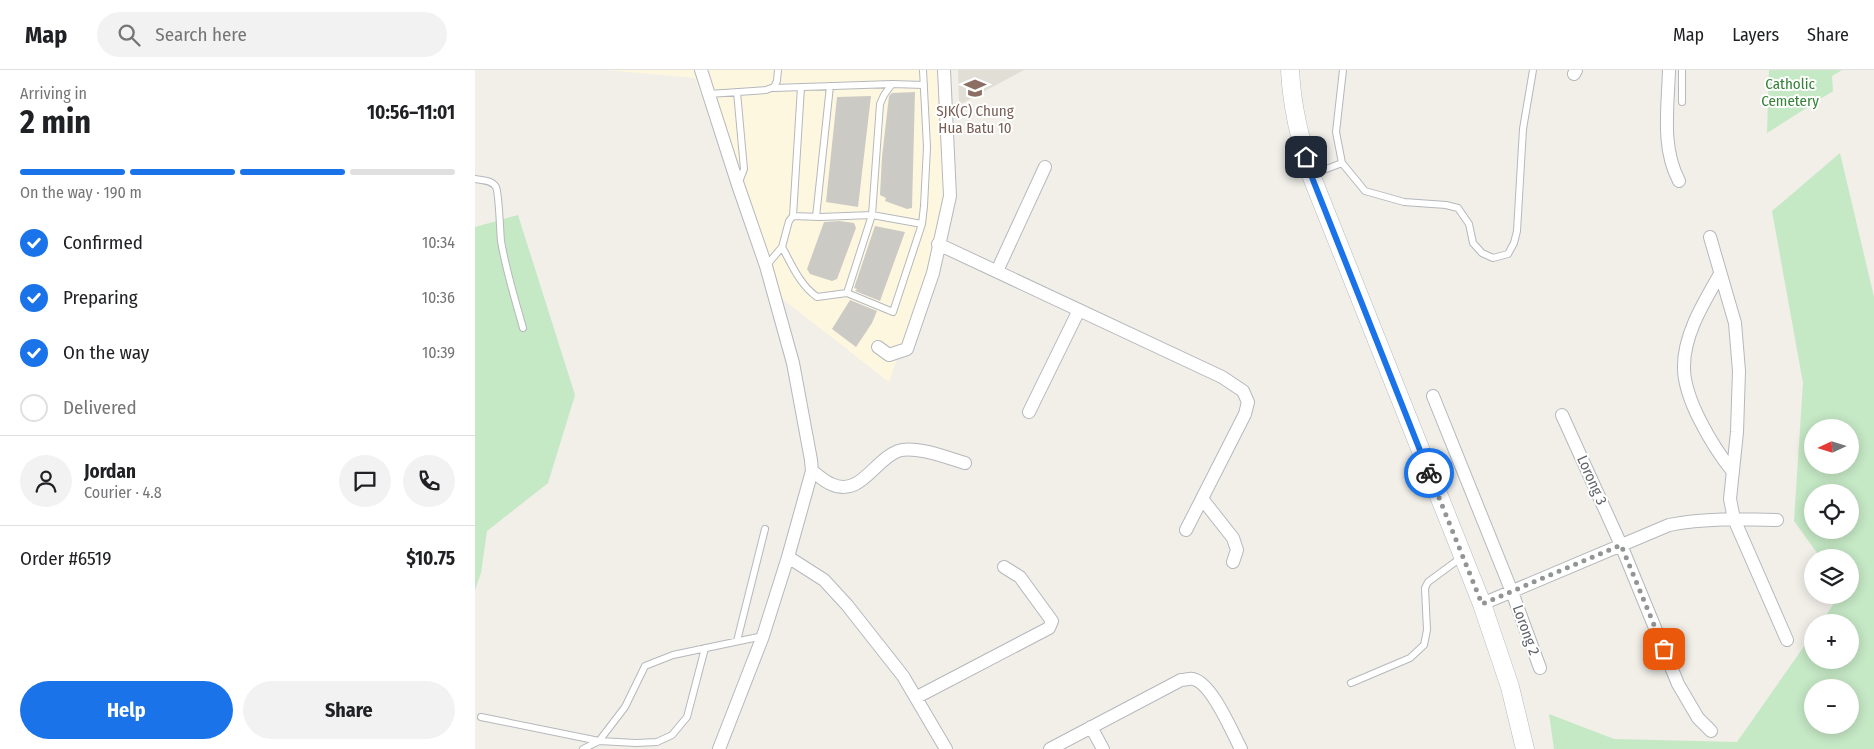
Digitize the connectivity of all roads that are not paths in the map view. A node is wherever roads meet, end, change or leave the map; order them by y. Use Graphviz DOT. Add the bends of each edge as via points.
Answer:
graph roads {
  1 [pos="701,70"];
  2 [pos="778,70"];
  3 [pos="923,70"];
  4 [pos="944,70"];
  5 [pos="1290,70"];
  6 [pos="1343,70"];
  7 [pos="1533,70"];
  8 [pos="1669,70"];
  9 [pos="1682,70"];
  10 [pos="892,84"];
  11 [pos="924,85"];
  12 [pos="830,86"];
  13 [pos="801,87"];
  14 [pos="774,88"];
  15 [pos="737,92"];
  16 [pos="709,94"];
  17 [pos="1682,102"];
  18 [pos="1342,163"];
  19 [pos="1045,167"];
  20 [pos="1311,175"];
  21 [pos="475,178"];
  22 [pos="1679,181"];
  23 [pos="738,185"];
  24 [pos="872,215"];
  25 [pos="793,216"];
  26 [pos="816,217"];
  27 [pos="922,224"];
  28 [pos="1711,237"];
  29 [pos="939,244"];
  30 [pos="782,247"];
  31 [pos="766,266"];
  32 [pos="997,271"];
  33 [pos="1720,274"];
  34 [pos="847,293"];
  35 [pos="1079,310"];
  36 [pos="523,328"];
  37 [pos="878,347"];
  38 [pos="1433,396"];
  39 [pos="1029,412"];
  40 [pos="1562,415"];
  41 [pos="965,463"];
  42 [pos="812,471"];
  43 [pos="1733,472"];
  44 [pos="1203,500"];
  45 [pos="1734,519"];
  46 [pos="1777,520"];
  47 [pos="765,529"];
  48 [pos="1186,530"];
  49 [pos="1621,545"];
  50 [pos="1463,556"];
  51 [pos="788,557"];
  52 [pos="1233,562"];
  53 [pos="1004,567"];
  54 [pos="1512,592"];
  55 [pos="1482,604"];
  56 [pos="763,636"];
  57 [pos="1787,640"];
  58 [pos="737,641"];
  59 [pos="705,648"];
  60 [pos="1540,668"];
  61 [pos="1351,683"];
  62 [pos="917,697"];
  63 [pos="481,717"];
  64 [pos="1091,727"];
  65 [pos="1711,731"];
  66 [pos="599,741"];
  67 [pos="583,749"];
  68 [pos="719,749"];
  69 [pos="946,749"];
  70 [pos="1050,749"];
  71 [pos="1103,749"];
  72 [pos="1241,749"];
  73 [pos="1525,749"];
  1 -- 16 [label="street"];
  2 -- 14 [label="lane"];
  3 -- 11 [label="lane"];
  4 -- 29 [label="street" via="950,196"];
  5 -- 20 [label="street" via="1292,100"];
  6 -- 18 [label="lane" via="1335,132"];
  7 -- 18 [label="lane" via="1523,129 1517,231 1508,254 1493,258 1482,253 1473,243 1469,224 1458,208 1404,202 1365,192"];
  8 -- 22 [label="street" via="1667,135 1669,156"];
  9 -- 17 [label="lane"];
  10 -- 11 [label="lane"];
  10 -- 12 [label="lane"];
  10 -- 24 [label="lane" via="880,104"];
  11 -- 27 [label="lane" via="927,147"];
  12 -- 13 [label="lane"];
  12 -- 26 [label="lane"];
  13 -- 14 [label="lane"];
  13 -- 25 [label="lane"];
  14 -- 15 [label="lane"];
  15 -- 16 [label="lane"];
  15 -- 23 [label="lane" via="744,169"];
  16 -- 23 [label="street"];
  18 -- 20 [label="lane"];
  19 -- 32 [label="street"];
  20 -- 50 [label="street"];
  21 -- 36 [label="lane" via="496,186 506,268"];
  23 -- 31 [label="street"];
  24 -- 26 [label="lane"];
  24 -- 27 [label="lane"];
  24 -- 34 [label="lane"];
  25 -- 26 [label="lane"];
  25 -- 30 [label="lane"];
  27 -- 34 [label="lane" via="893,312"];
  28 -- 33 [label="street"];
  29 -- 32 [label="street"];
  29 -- 37 [label="street" via="933,273 907,348 889,355"];
  30 -- 31 [label="lane"];
  30 -- 34 [label="lane" via="807,290 817,297"];
  31 -- 42 [label="street" via="793,363"];
  32 -- 35 [label="street"];
  33 -- 43 [label="street" via="1735,322 1739,371"];
  33 -- 43 [label="street" via="1689,339 1683,366 1698,416 1718,453"];
  35 -- 39 [label="street"];
  35 -- 44 [label="street" via="1222,377 1247,397 1245,414"];
  38 -- 54 [label="street, Lorong 2"];
  40 -- 49 [label="street, Lorong 3"];
  41 -- 42 [label="street" via="913,450 899,450 851,487 830,484"];
  42 -- 51 [label="street"];
  43 -- 45 [label="street" via="1730,498"];
  44 -- 48 [label="street"];
  44 -- 52 [label="street" via="1233,538 1237,550"];
  45 -- 46 [label="street"];
  45 -- 49 [label="street" via="1669,525"];
  45 -- 57 [label="street"];
  47 -- 58 [label="lane"];
  49 -- 54 [label="street"];
  49 -- 65 [label="street, Lorong 3" via="1678,684 1698,718"];
  50 -- 55 [label="street"];
  50 -- 61 [label="lane" via="1428,582 1425,588 1427,630 1424,645 1410,658"];
  51 -- 56 [label="street"];
  51 -- 62 [label="street" via="824,580"];
  53 -- 62 [label="street" via="1028,585 1052,621 1049,628"];
  54 -- 55 [label="street"];
  54 -- 60 [label="street, Lorong 2"];
  55 -- 73 [label="street" via="1510,687"];
  56 -- 58 [label="lane"];
  56 -- 68 [label="street"];
  58 -- 59 [label="lane"];
  59 -- 66 [label="lane" via="645,666 625,706"];
  59 -- 66 [label="lane" via="687,717 672,735 657,742"];
  62 -- 69 [label="street"];
  63 -- 66 [label="lane"];
  64 -- 70 [label="street"];
  64 -- 71 [label="street"];
  64 -- 72 [label="street" via="1181,680 1193,679 1205,686 1212,696"];
  66 -- 67 [label="lane"];
}
